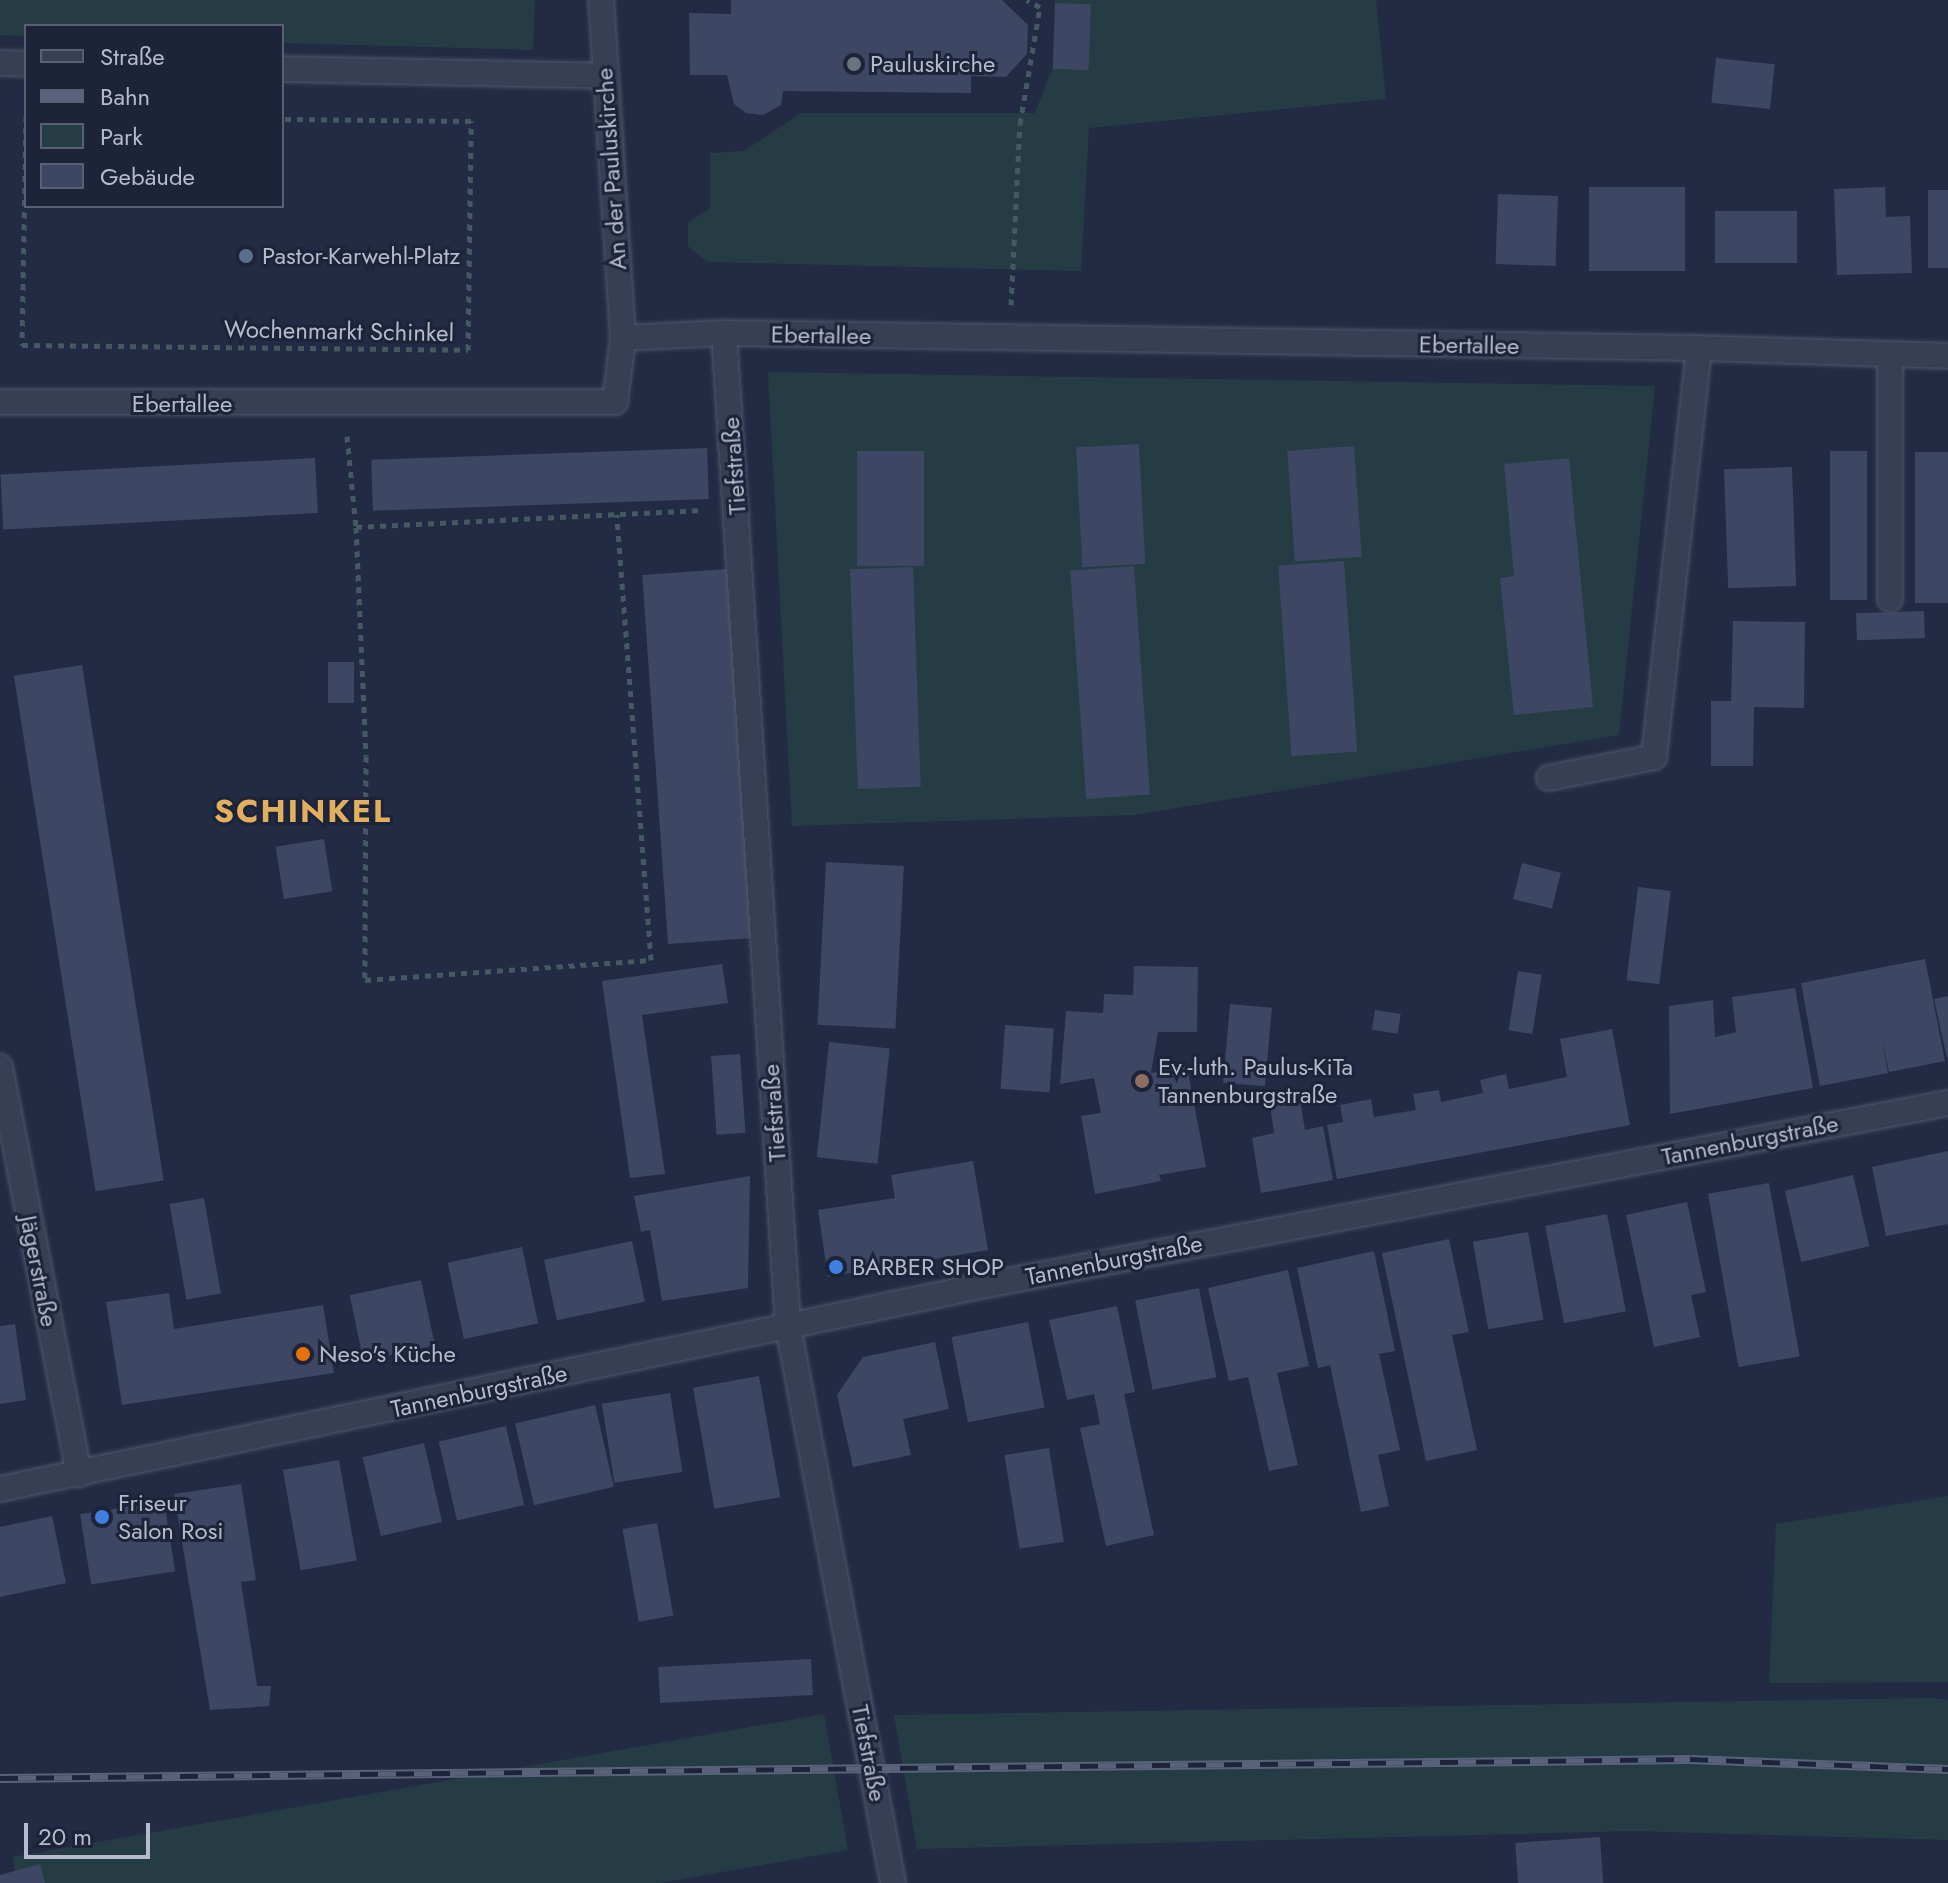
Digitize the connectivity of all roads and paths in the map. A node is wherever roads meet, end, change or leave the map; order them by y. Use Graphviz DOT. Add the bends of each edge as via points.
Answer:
graph roads {
  1 [pos="601,0"];
  2 [pos="1027,0"];
  3 [pos="0,63"];
  4 [pos="24,64"];
  5 [pos="284,69"];
  6 [pos="603,76"];
  7 [pos="284,119"];
  8 [pos="24,208"];
  9 [pos="724,333"];
  10 [pos="623,338"];
  11 [pos="1009,338"];
  12 [pos="1699,348"];
  13 [pos="1890,354"];
  14 [pos="1948,356"];
  15 [pos="0,402"];
  16 [pos="343,405"];
  17 [pos="737,508"];
  18 [pos="617,514"];
  19 [pos="356,527"];
  20 [pos="1890,599"];
  21 [pos="1549,778"];
  22 [pos="0,1067"];
  23 [pos="1948,1103"];
  24 [pos="788,1326"];
  25 [pos="79,1474"];
  26 [pos="0,1489"];
  27 [pos="893,1883"];
  1 -- 6 [label="street, An der Pauluskirche"];
  2 -- 11 [label="path" via="1040,7 1020,124"];
  3 -- 4 [label="street"];
  5 -- 6 [label="street"];
  6 -- 10 [label="street, An der Pauluskirche"];
  7 -- 8 [label="path, Wochenmarkt Schinkel" via="471,121 468,350 22,345"];
  9 -- 10 [label="street, Ebertallee"];
  9 -- 11 [label="street, Ebertallee"];
  9 -- 17 [label="street, Tiefstraße"];
  10 -- 16 [label="street, Ebertallee" via="615,402"];
  11 -- 12 [label="street, Ebertallee"];
  12 -- 13 [label="street, Ebertallee"];
  12 -- 21 [label="street" via="1654,757"];
  13 -- 14 [label="street, Ebertallee"];
  13 -- 20 [label="street"];
  15 -- 16 [label="street, Ebertallee"];
  16 -- 19 [label="path"];
  17 -- 18 [label="path"];
  17 -- 24 [label="street, Tiefstraße"];
  18 -- 19 [label="path"];
  18 -- 19 [label="path" via="651,960 365,980 366,756"];
  22 -- 25 [label="street, Jägerstraße"];
  23 -- 24 [label="street, Tannenburgstraße"];
  24 -- 25 [label="street, Tannenburgstraße"];
  24 -- 27 [label="street, Tiefstraße"];
  25 -- 26 [label="street, Tannenburgstraße"];
}
